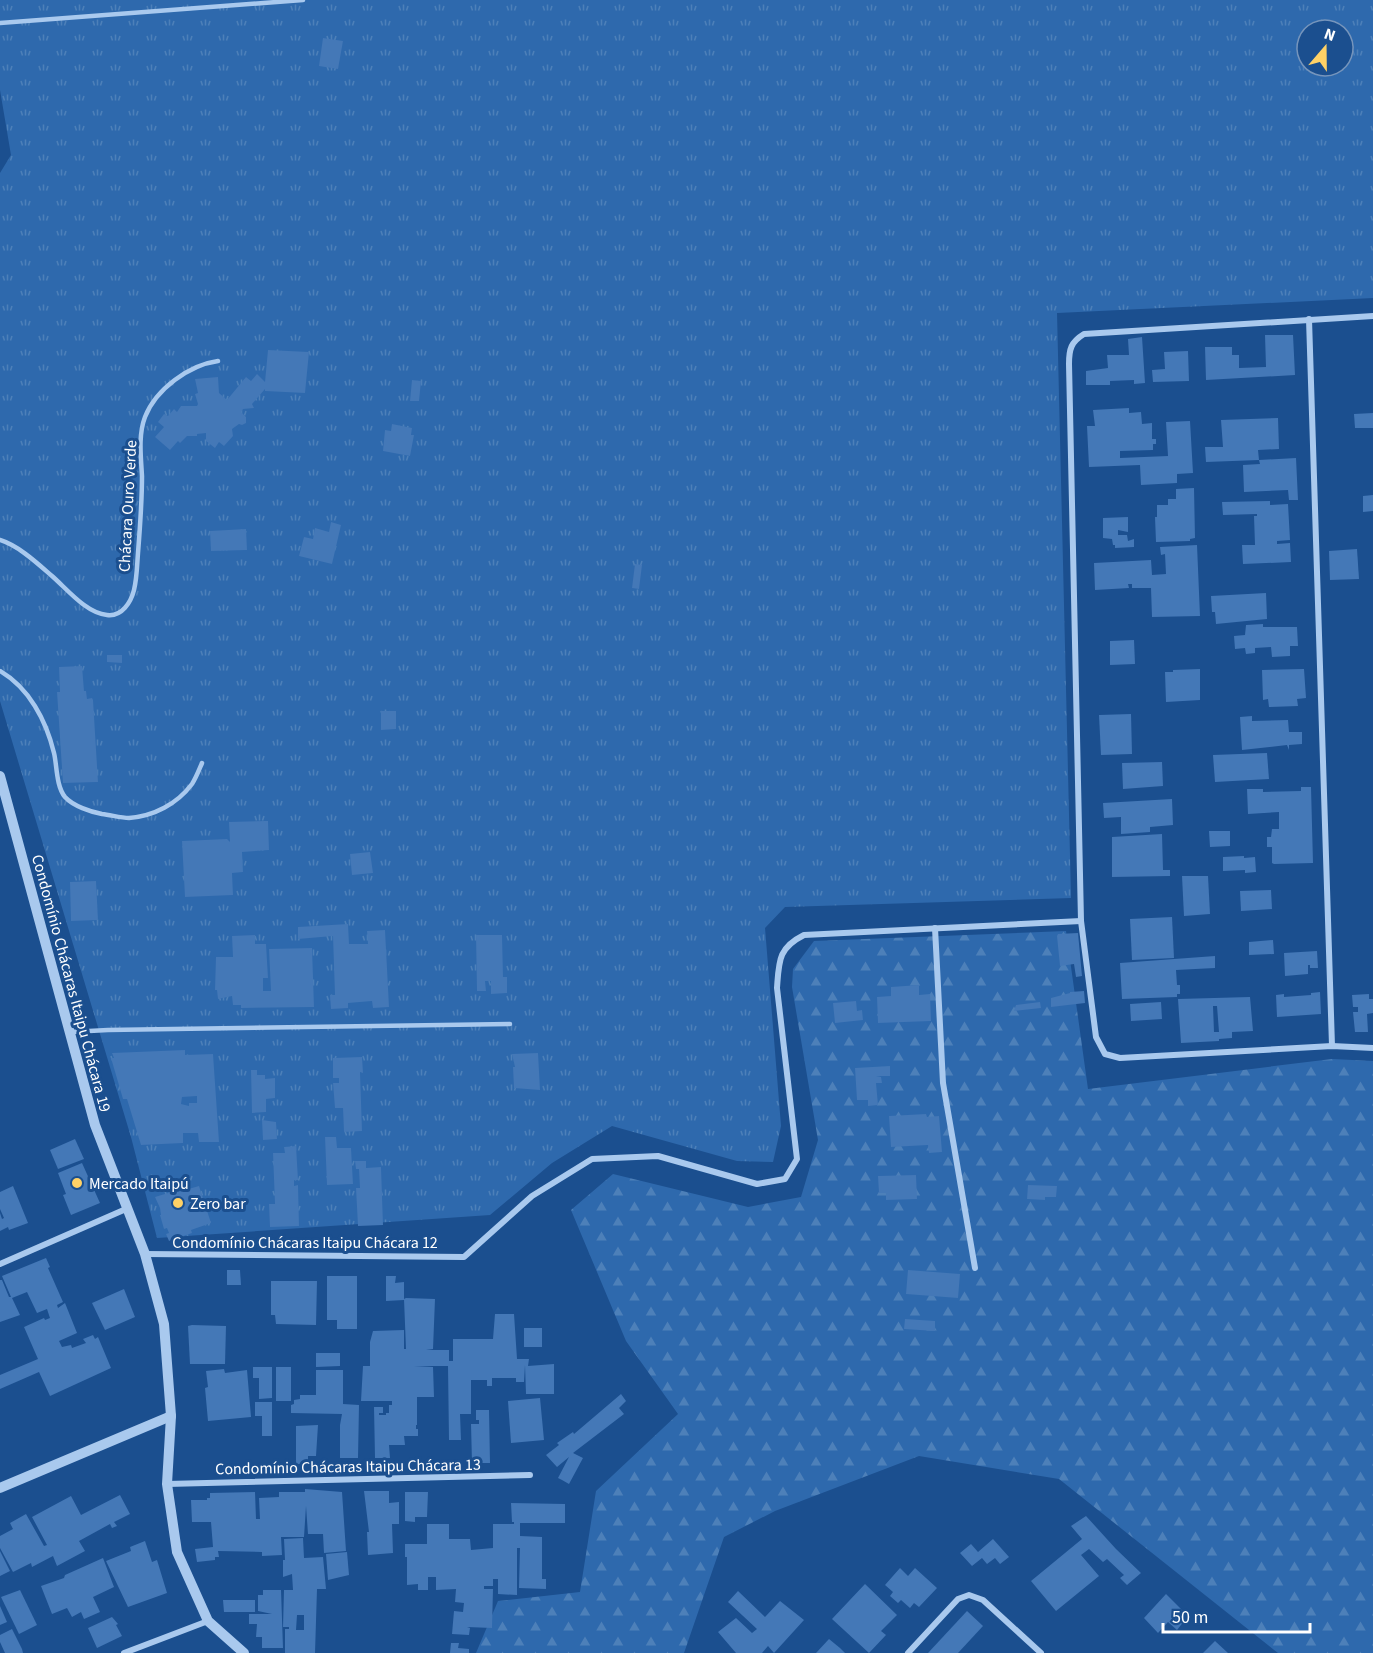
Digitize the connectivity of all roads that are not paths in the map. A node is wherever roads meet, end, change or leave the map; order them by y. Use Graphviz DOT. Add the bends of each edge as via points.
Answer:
graph roads {
  1 [pos="303,0"];
  2 [pos="0,23"];
  3 [pos="1373,315"];
  4 [pos="1309,319"];
  5 [pos="218,361"];
  6 [pos="0,540"];
  7 [pos="0,671"];
  8 [pos="202,763"];
  9 [pos="0,776"];
  10 [pos="1081,921"];
  11 [pos="935,928"];
  12 [pos="510,1024"];
  13 [pos="70,1032"];
  14 [pos="1332,1046"];
  15 [pos="1373,1048"];
  16 [pos="126,1209"];
  17 [pos="145,1254"];
  18 [pos="0,1264"];
  19 [pos="975,1268"];
  20 [pos="171,1416"];
  21 [pos="530,1474"];
  22 [pos="167,1484"];
  23 [pos="0,1488"];
  24 [pos="208,1621"];
  25 [pos="124,1653"];
  26 [pos="244,1653"];
  27 [pos="908,1653"];
  28 [pos="1041,1653"];
  1 -- 2 [label="lane"];
  3 -- 4 [label="street"];
  4 -- 10 [label="street" via="1084,334 1069,349"];
  4 -- 14 [label="street"];
  5 -- 6 [label="lane, Chácara Ouro Verde" via="188,371 156,399 145,418 134,591 122,612 98,612 75,598 29,557"];
  7 -- 8 [label="lane" via="14,679 38,711 54,751 64,796 76,805 128,818 155,813 175,801 192,783"];
  9 -- 13 [label="street, Condomínio Chácaras Itaipu Chácara 19"];
  10 -- 11 [label="street"];
  10 -- 14 [label="street" via="1096,1037 1105,1054 1120,1058"];
  11 -- 17 [label="street, Condomínio Chácaras Itaipu Chácara 12" via="804,935 789,942 779,961 777,988 797,1159 785,1179 758,1184 658,1156 592,1160 532,1196 464,1257"];
  11 -- 19 [label="street" via="943,1083"];
  12 -- 13 [label="lane"];
  13 -- 16 [label="street, Condomínio Chácaras Itaipu Chácara 19" via="95,1125"];
  14 -- 15 [label="street"];
  16 -- 17 [label="street, Condomínio Chácaras Itaipu Chácara 19"];
  16 -- 18 [label="street"];
  17 -- 20 [label="street, Condomínio Chácaras Itaipu Chácara 19" via="164,1324"];
  20 -- 22 [label="street, Condomínio Chácaras Itaipu Chácara 19"];
  20 -- 23 [label="street"];
  21 -- 22 [label="street, Condomínio Chácaras Itaipu Chácara 13"];
  22 -- 24 [label="street, Condomínio Chácaras Itaipu Chácara 19" via="177,1552"];
  24 -- 25 [label="street"];
  24 -- 26 [label="street"];
  27 -- 28 [label="street" via="958,1599 969,1595 983,1600"];
}
